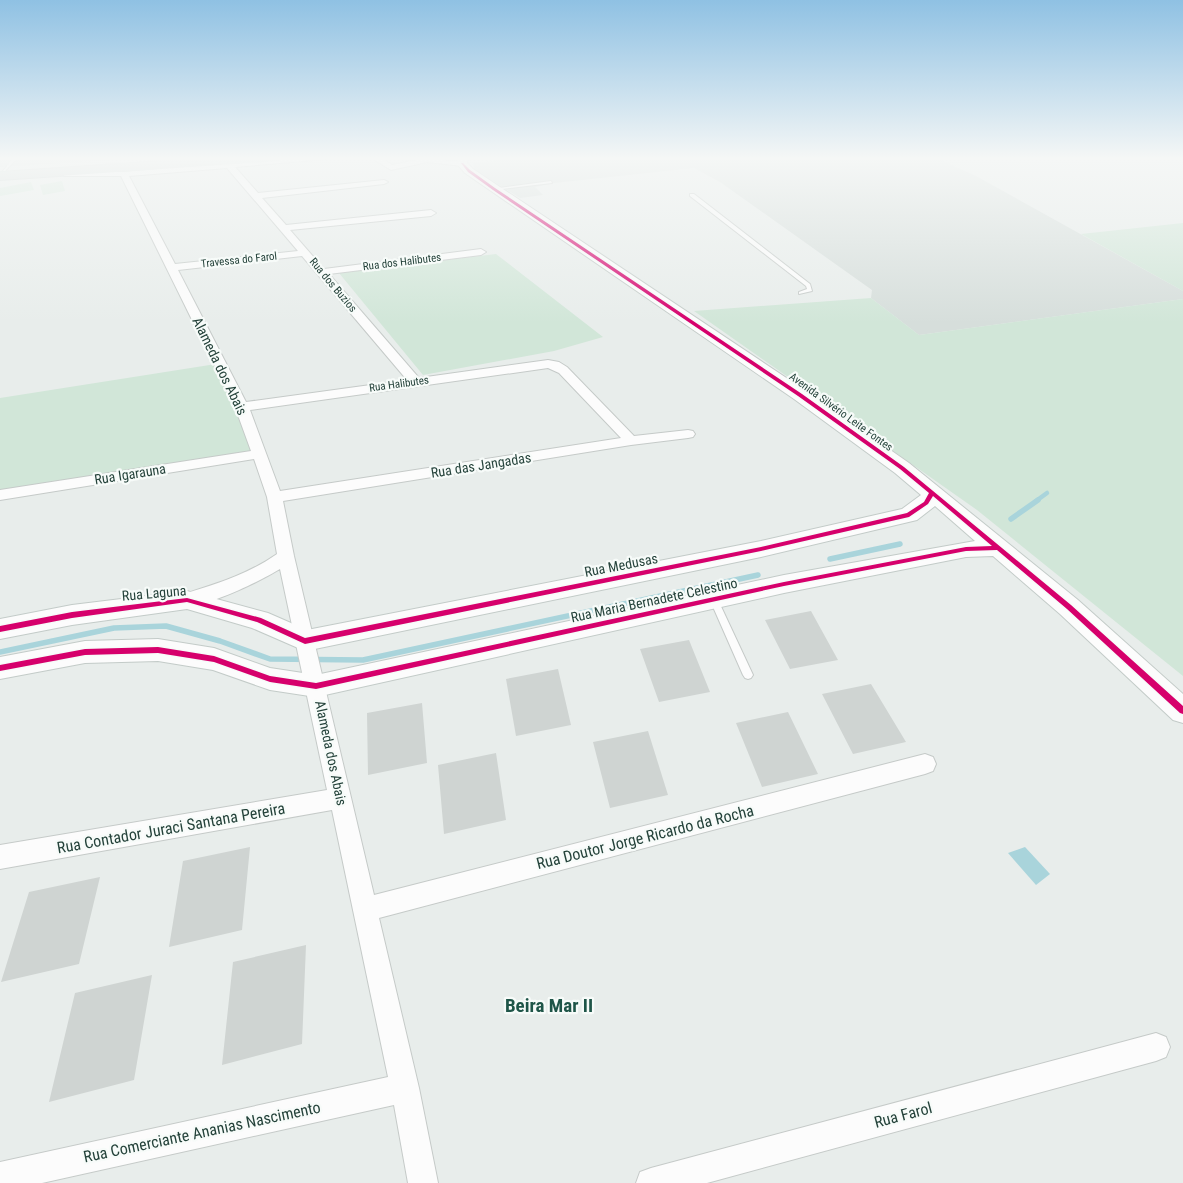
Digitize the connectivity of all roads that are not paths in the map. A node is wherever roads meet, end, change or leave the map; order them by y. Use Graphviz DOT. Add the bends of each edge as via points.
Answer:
graph roads {
  1 [pos="143,212"];
  2 [pos="272,212"];
  3 [pos="528,212"];
  4 [pos="714,212"];
  5 [pos="431,213"];
  6 [pos="285,228"];
  7 [pos="481,252"];
  8 [pos="306,253"];
  9 [pos="171,268"];
  10 [pos="322,272"];
  11 [pos="801,293"];
  12 [pos="415,381"];
  13 [pos="242,407"];
  14 [pos="688,434"];
  15 [pos="631,441"];
  16 [pos="259,454"];
  17 [pos="932,493"];
  18 [pos="0,495"];
  19 [pos="275,497"];
  20 [pos="998,548"];
  21 [pos="761,549"];
  22 [pos="286,556"];
  23 [pos="784,584"];
  24 [pos="187,600"];
  25 [pos="714,600"];
  26 [pos="0,629"];
  27 [pos="307,644"];
  28 [pos="0,668"];
  29 [pos="748,675"];
  30 [pos="316,684"];
  31 [pos="1183,711"];
  32 [pos="925,764"];
  33 [pos="341,798"];
  34 [pos="0,857"];
  35 [pos="366,909"];
  36 [pos="1156,1047"];
  37 [pos="405,1088"];
  38 [pos="0,1177"];
  39 [pos="422,1183"];
  40 [pos="651,1183"];
  1 -- 9 [label="street, Alameda dos Abais"];
  2 -- 6 [label="street, Rua dos Buzios"];
  3 -- 17 [label="street, Avenida Silvério Leite Fontes" via="800,395"];
  4 -- 11 [label="lane" via="808,285 810,290"];
  5 -- 6 [label="street"];
  6 -- 8 [label="street, Rua dos Buzios"];
  7 -- 10 [label="street, Rua dos Halibutes"];
  8 -- 9 [label="street, Travessa do Farol"];
  8 -- 10 [label="street, Rua dos Buzios"];
  9 -- 13 [label="street, Alameda dos Abais"];
  10 -- 12 [label="street, Rua dos Buzios"];
  12 -- 13 [label="street, Rua Halibutes"];
  12 -- 15 [label="street, Rua Halibutes" via="540,364 555,365"];
  13 -- 16 [label="street, Alameda dos Abais"];
  14 -- 15 [label="street, Rua das Jangadas"];
  15 -- 19 [label="street, Rua das Jangadas"];
  16 -- 18 [label="street, Rua Igarauna"];
  16 -- 19 [label="street, Alameda dos Abais"];
  17 -- 20 [label="street, Avenida Silvério Leite Fontes"];
  17 -- 21 [label="street, Rua Medusas" via="926,503 910,515"];
  19 -- 22 [label="street, Alameda dos Abais"];
  20 -- 23 [label="street, Rua Maria Bernadete Celestino" via="966,549"];
  20 -- 31 [label="street, Avenida Silvério Leite Fontes" via="1069,607"];
  21 -- 23 [label="street"];
  21 -- 27 [label="street, Rua Medusas"];
  22 -- 24 [label="street, Rua Laguna" via="248,581"];
  22 -- 27 [label="street, Alameda dos Abais"];
  23 -- 25 [label="street, Rua Maria Bernadete Celestino"];
  24 -- 26 [label="street, Rua Laguna" via="72,615"];
  24 -- 27 [label="street, Rua Laguna" via="260,620"];
  25 -- 29 [label="lane"];
  25 -- 30 [label="street, Rua Maria Bernadete Celestino"];
  27 -- 30 [label="street, Alameda dos Abais"];
  28 -- 30 [label="street" via="85,652 158,650 214,659 270,678"];
  30 -- 33 [label="street, Alameda dos Abais"];
  32 -- 35 [label="street, Rua Doutor Jorge Ricardo da Rocha"];
  33 -- 34 [label="street, Rua Contador Juraci Santana Pereira"];
  33 -- 35 [label="street, Alameda dos Abais"];
  35 -- 37 [label="street, Alameda dos Abais"];
  36 -- 40 [label="street, Rua Farol"];
  37 -- 38 [label="street, Rua Comerciante Ananias Nascimento"];
  37 -- 39 [label="street, Alameda dos Abais"];
}
